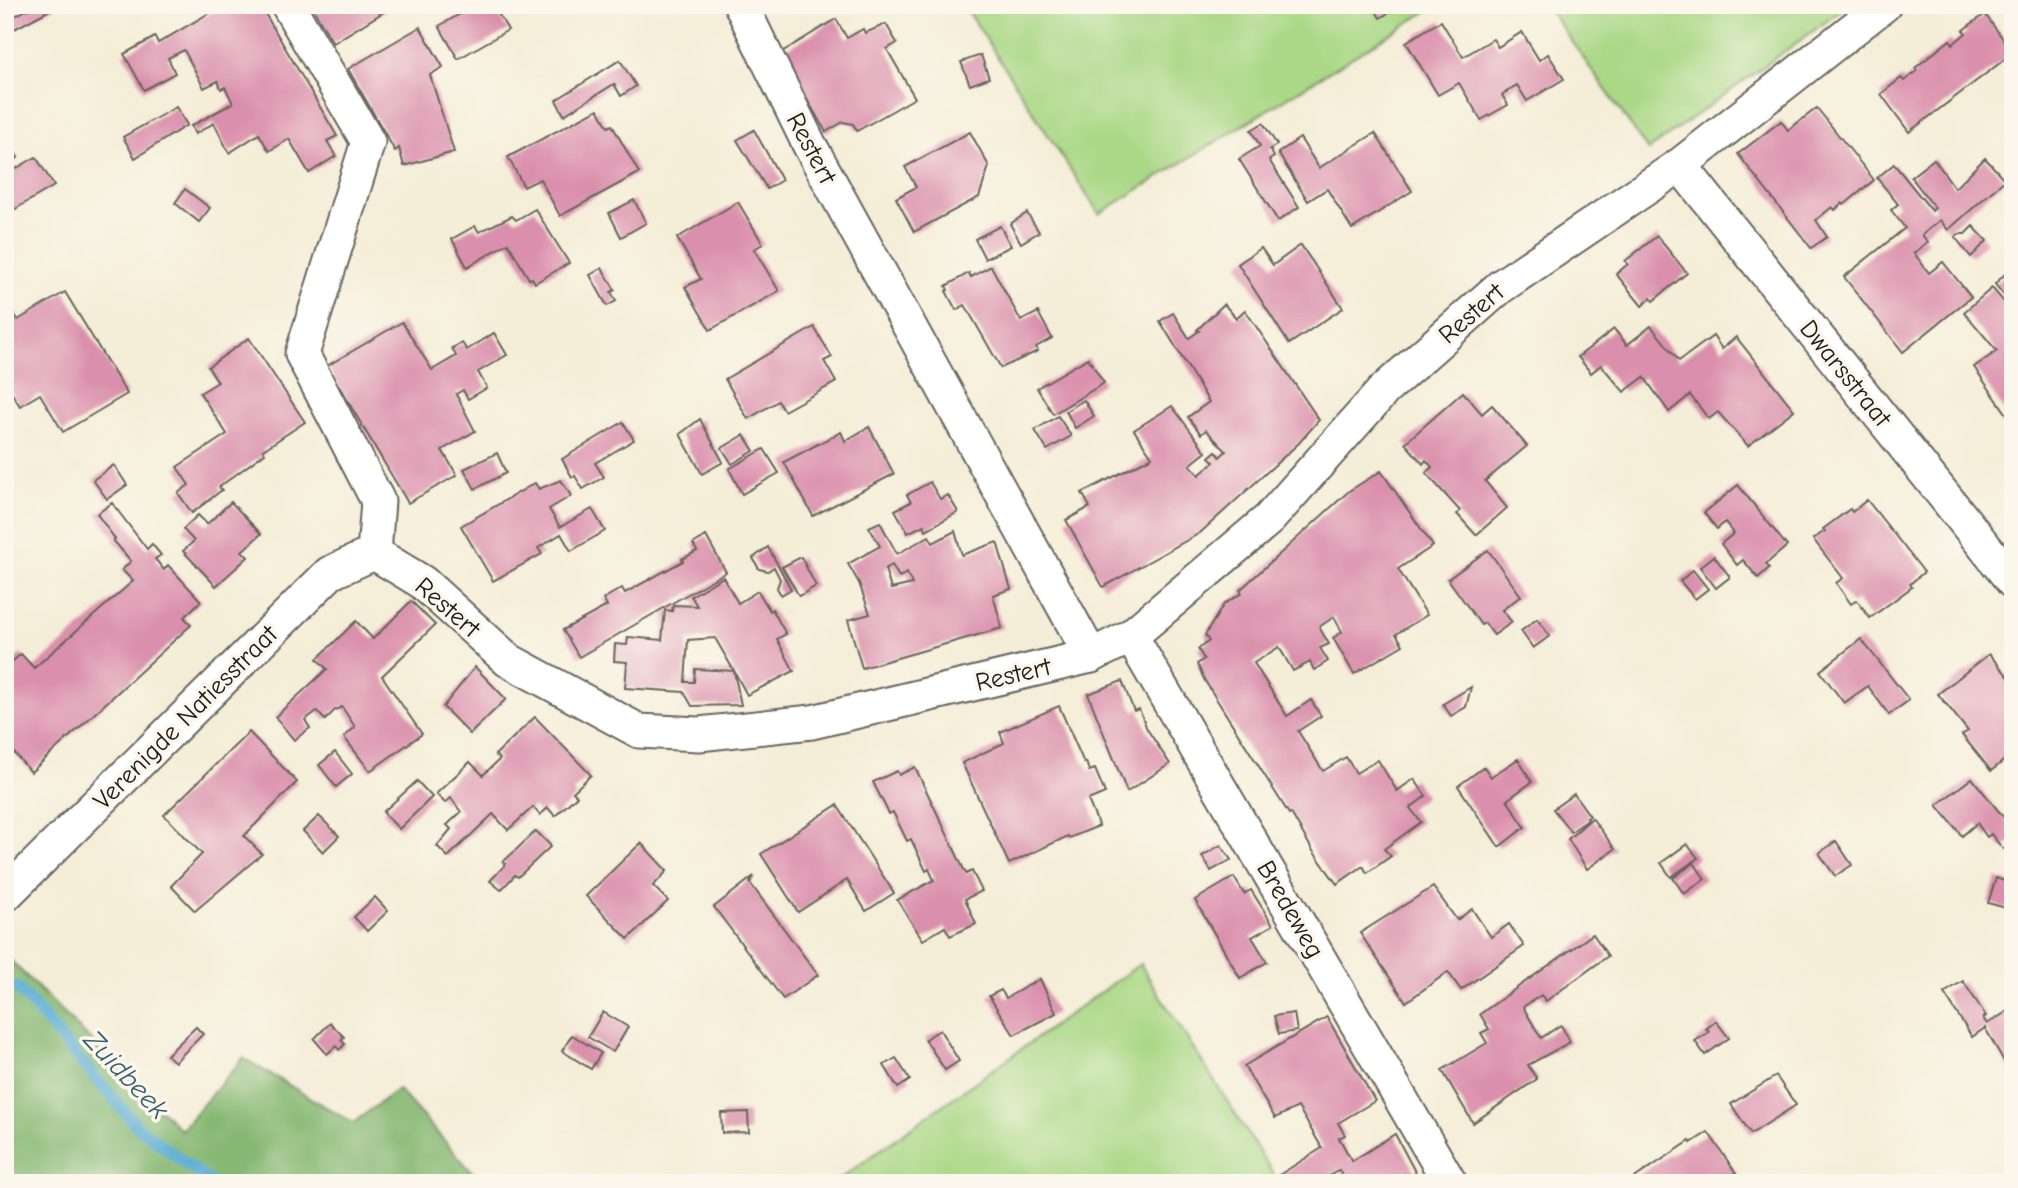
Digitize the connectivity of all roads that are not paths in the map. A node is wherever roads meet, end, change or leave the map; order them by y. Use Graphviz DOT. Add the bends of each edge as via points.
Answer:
graph roads {
  1 [pos="288,5"];
  2 [pos="741,5"];
  3 [pos="1884,5"];
  4 [pos="1680,164"];
  5 [pos="374,552"];
  6 [pos="2013,582"];
  7 [pos="1131,636"];
  8 [pos="1091,656"];
  9 [pos="5,895"];
  10 [pos="1450,1183"];
  1 -- 5 [label="street" via="368,142 302,354 378,501"];
  2 -- 8 [label="street, Restert" via="809,144"];
  3 -- 4 [label="street, Restert"];
  4 -- 6 [label="street, Dwarsstraat"];
  4 -- 7 [label="street, Restert" via="1500,286 1384,390 1269,519"];
  5 -- 8 [label="street, Restert" via="422,582 508,660 639,731 699,734 812,722"];
  5 -- 9 [label="street, Verenigde Natiesstraat" via="330,573"];
  7 -- 8 [label="street, Restert"];
  7 -- 10 [label="street, Bredeweg"];
}
